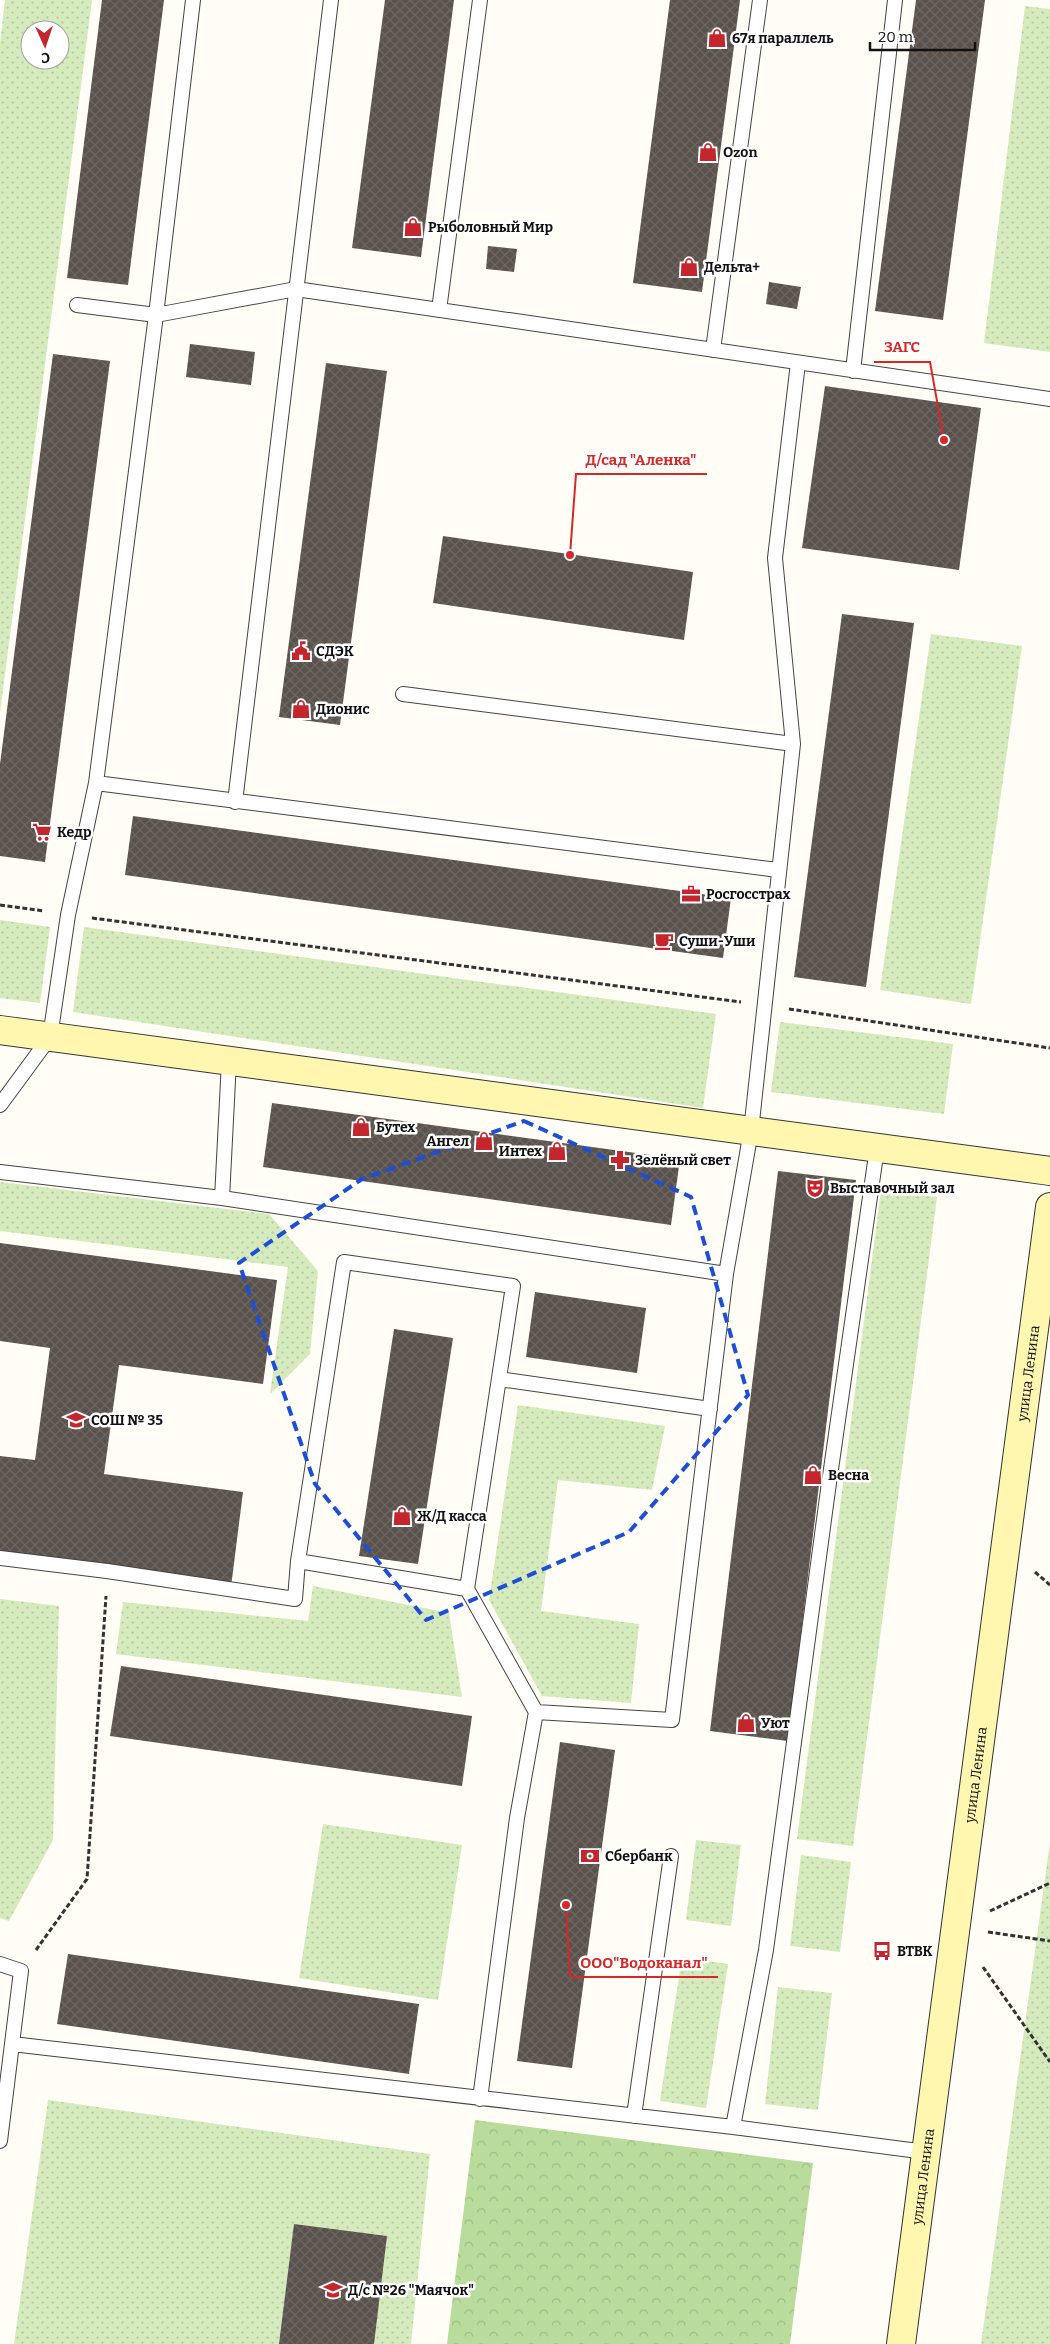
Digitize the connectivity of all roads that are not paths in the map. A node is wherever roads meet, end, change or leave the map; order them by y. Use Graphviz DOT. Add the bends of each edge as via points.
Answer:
graph roads {
  1 [pos="193,0"];
  2 [pos="330,0"];
  3 [pos="480,0"];
  4 [pos="760,0"];
  5 [pos="894,0"];
  6 [pos="296,289"];
  7 [pos="78,305"];
  8 [pos="439,310"];
  9 [pos="156,315"];
  10 [pos="713,350"];
  11 [pos="798,363"];
  12 [pos="853,371"];
  13 [pos="1050,400"];
  14 [pos="403,694"];
  15 [pos="793,744"];
  16 [pos="96,783"];
  17 [pos="235,802"];
  18 [pos="778,870"];
  19 [pos="0,1030"];
  20 [pos="50,1037"];
  21 [pos="229,1061"];
  22 [pos="0,1106"];
  23 [pos="752,1131"];
  24 [pos="877,1148"];
  25 [pos="1050,1171"];
  26 [pos="0,1172"];
  27 [pos="222,1198"];
  28 [pos="1050,1207"];
  29 [pos="726,1274"];
  30 [pos="499,1379"];
  31 [pos="710,1409"];
  32 [pos="0,1558"];
  33 [pos="298,1561"];
  34 [pos="467,1590"];
  35 [pos="536,1712"];
  36 [pos="671,1856"];
  37 [pos="0,1964"];
  38 [pos="12,2044"];
  39 [pos="480,2099"];
  40 [pos="634,2116"];
  41 [pos="732,2126"];
  42 [pos="0,2141"];
  43 [pos="926,2152"];
  44 [pos="901,2344"];
  1 -- 9 [label="lane"];
  2 -- 6 [label="lane"];
  3 -- 8 [label="lane"];
  4 -- 10 [label="lane"];
  5 -- 12 [label="lane"];
  6 -- 8 [label="lane"];
  6 -- 9 [label="lane"];
  6 -- 17 [label="lane"];
  7 -- 9 [label="lane"];
  8 -- 10 [label="lane"];
  9 -- 16 [label="lane"];
  10 -- 11 [label="lane"];
  11 -- 12 [label="lane"];
  11 -- 15 [label="lane" via="775,558"];
  12 -- 13 [label="lane"];
  14 -- 15 [label="lane"];
  15 -- 18 [label="lane"];
  16 -- 17 [label="lane"];
  16 -- 20 [label="lane" via="68,915"];
  17 -- 18 [label="lane"];
  18 -- 23 [label="lane"];
  19 -- 20 [label="main road"];
  20 -- 21 [label="main road"];
  20 -- 22 [label="lane"];
  21 -- 23 [label="main road"];
  21 -- 27 [label="lane"];
  23 -- 24 [label="main road"];
  23 -- 29 [label="lane"];
  24 -- 25 [label="main road"];
  24 -- 41 [label="lane" via="766,1950"];
  26 -- 27 [label="lane"];
  27 -- 29 [label="lane"];
  28 -- 43 [label="main road, улица Ленина"];
  29 -- 31 [label="lane"];
  30 -- 31 [label="lane"];
  30 -- 33 [label="lane" via="513,1286 344,1262"];
  30 -- 34 [label="lane"];
  31 -- 35 [label="lane" via="672,1720"];
  32 -- 33 [label="lane" via="295,1598"];
  33 -- 34 [label="lane"];
  34 -- 35 [label="lane"];
  35 -- 39 [label="lane" via="517,1818"];
  36 -- 40 [label="lane"];
  37 -- 38 [label="lane" via="21,1971"];
  38 -- 39 [label="lane"];
  38 -- 42 [label="lane"];
  39 -- 40 [label="lane"];
  40 -- 41 [label="lane"];
  41 -- 43 [label="lane"];
  43 -- 44 [label="main road, улица Ленина"];
}
